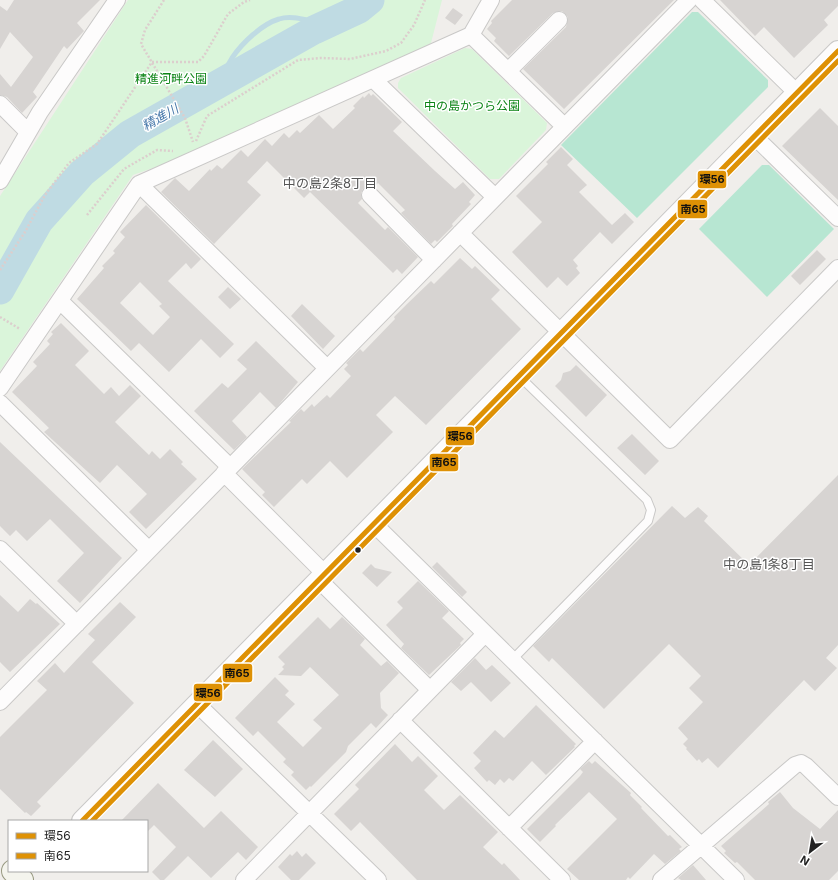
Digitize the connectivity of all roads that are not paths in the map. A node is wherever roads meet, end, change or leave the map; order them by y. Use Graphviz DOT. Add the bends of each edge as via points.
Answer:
graph roads {
  1 [pos="117,0"];
  2 [pos="491,0"];
  3 [pos="688,0"];
  4 [pos="702,0"];
  5 [pos="559,20"];
  6 [pos="471,35"];
  7 [pos="838,52"];
  8 [pos="508,71"];
  9 [pos="374,80"];
  10 [pos="797,93"];
  11 [pos="0,104"];
  12 [pos="564,126"];
  13 [pos="28,132"];
  14 [pos="754,136"];
  15 [pos="0,181"];
  16 [pos="139,184"];
  17 [pos="370,195"];
  18 [pos="495,197"];
  19 [pos="838,218"];
  20 [pos="460,233"];
  21 [pos="434,260"];
  22 [pos="838,268"];
  23 [pos="60,301"];
  24 [pos="562,333"];
  25 [pos="327,368"];
  26 [pos="519,376"];
  27 [pos="0,388"];
  28 [pos="0,403"];
  29 [pos="227,470"];
  30 [pos="374,524"];
  31 [pos="0,549"];
  32 [pos="149,550"];
  33 [pos="322,577"];
  34 [pos="77,624"];
  35 [pos="485,634"];
  36 [pos="512,660"];
  37 [pos="430,690"];
  38 [pos="1,698"];
  39 [pos="197,704"];
  40 [pos="400,720"];
  41 [pos="595,741"];
  42 [pos="838,797"];
  43 [pos="309,813"];
  44 [pos="83,820"];
  45 [pos="509,828"];
  46 [pos="701,845"];
  47 [pos="0,858"];
  48 [pos="8,866"];
  49 [pos="14,872"];
  50 [pos="32,872"];
  51 [pos="23,880"];
  52 [pos="244,880"];
  53 [pos="378,880"];
  54 [pos="562,880"];
  55 [pos="660,880"];
  56 [pos="736,880"];
  1 -- 13 [label="street"];
  2 -- 6 [label="street"];
  3 -- 12 [label="street"];
  4 -- 10 [label="street"];
  5 -- 8 [label="street"];
  6 -- 8 [label="street"];
  6 -- 9 [label="street"];
  7 -- 10 [label="street"];
  8 -- 12 [label="street"];
  9 -- 16 [label="street"];
  9 -- 18 [label="street"];
  10 -- 14 [label="street"];
  11 -- 13 [label="street"];
  12 -- 18 [label="street"];
  13 -- 15 [label="street"];
  14 -- 19 [label="street"];
  14 -- 24 [label="street"];
  16 -- 23 [label="street"];
  16 -- 25 [label="street"];
  17 -- 21 [label="street"];
  18 -- 20 [label="street"];
  20 -- 21 [label="street"];
  20 -- 24 [label="street"];
  21 -- 25 [label="street"];
  22 -- 24 [label="street" via="670,440"];
  23 -- 27 [label="street"];
  23 -- 29 [label="street"];
  24 -- 26 [label="street"];
  25 -- 29 [label="street"];
  26 -- 30 [label="street"];
  26 -- 36 [label="lane" via="647,500 651,510 648,521"];
  28 -- 32 [label="street"];
  29 -- 32 [label="street"];
  29 -- 33 [label="street"];
  30 -- 33 [label="street"];
  30 -- 35 [label="street"];
  31 -- 34 [label="street"];
  32 -- 34 [label="street"];
  33 -- 37 [label="street"];
  33 -- 39 [label="street"];
  34 -- 38 [label="street"];
  35 -- 36 [label="street"];
  35 -- 37 [label="street"];
  36 -- 41 [label="street"];
  37 -- 40 [label="street"];
  39 -- 43 [label="street"];
  39 -- 44 [label="street"];
  40 -- 43 [label="street"];
  40 -- 45 [label="street"];
  41 -- 45 [label="street"];
  41 -- 46 [label="street"];
  42 -- 46 [label="street" via="806,766 795,765"];
  43 -- 52 [label="street"];
  43 -- 53 [label="street"];
  45 -- 54 [label="street"];
  46 -- 55 [label="street"];
  46 -- 56 [label="street"];
  47 -- 48 [label="main road"];
  49 -- 51 [label="main road"];
  50 -- 51 [label="street"];
}
